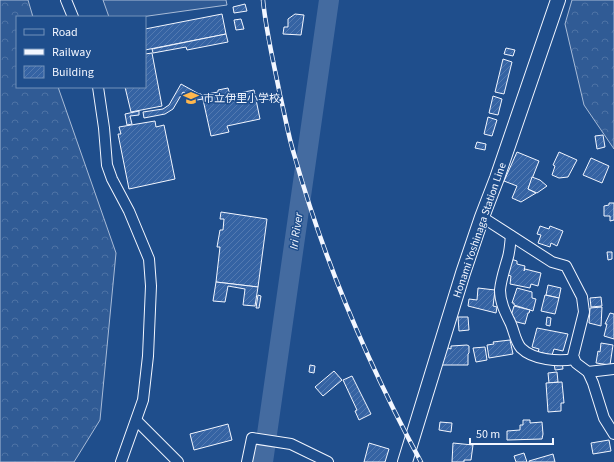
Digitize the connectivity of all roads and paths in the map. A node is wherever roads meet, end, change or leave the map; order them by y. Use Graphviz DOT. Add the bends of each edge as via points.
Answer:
graph roads {
  1 [pos="66,0"];
  2 [pos="558,0"];
  3 [pos="73,16"];
  4 [pos="98,88"];
  5 [pos="482,217"];
  6 [pos="511,236"];
  7 [pos="574,359"];
  8 [pos="614,369"];
  9 [pos="588,372"];
  10 [pos="136,421"];
  11 [pos="614,434"];
  12 [pos="121,462"];
  13 [pos="178,462"];
  14 [pos="247,462"];
  15 [pos="328,462"];
  16 [pos="405,462"];
  1 -- 3 [label="street"];
  2 -- 5 [label="main road, Honami Yoshinaga Station Line"];
  4 -- 10 [label="street" via="107,165 149,258 151,286 148,356 143,400"];
  5 -- 6 [label="street"];
  5 -- 16 [label="main road, Honami Yoshinaga Station Line"];
  6 -- 7 [label="street" via="552,262 566,266 582,297 584,312"];
  6 -- 7 [label="street" via="500,292 503,308 516,338 522,348 533,355 556,361"];
  7 -- 9 [label="street"];
  8 -- 9 [label="street"];
  9 -- 11 [label="street" via="604,418"];
  10 -- 12 [label="street"];
  10 -- 13 [label="street"];
  14 -- 15 [label="street" via="252,438 290,444"];
}
